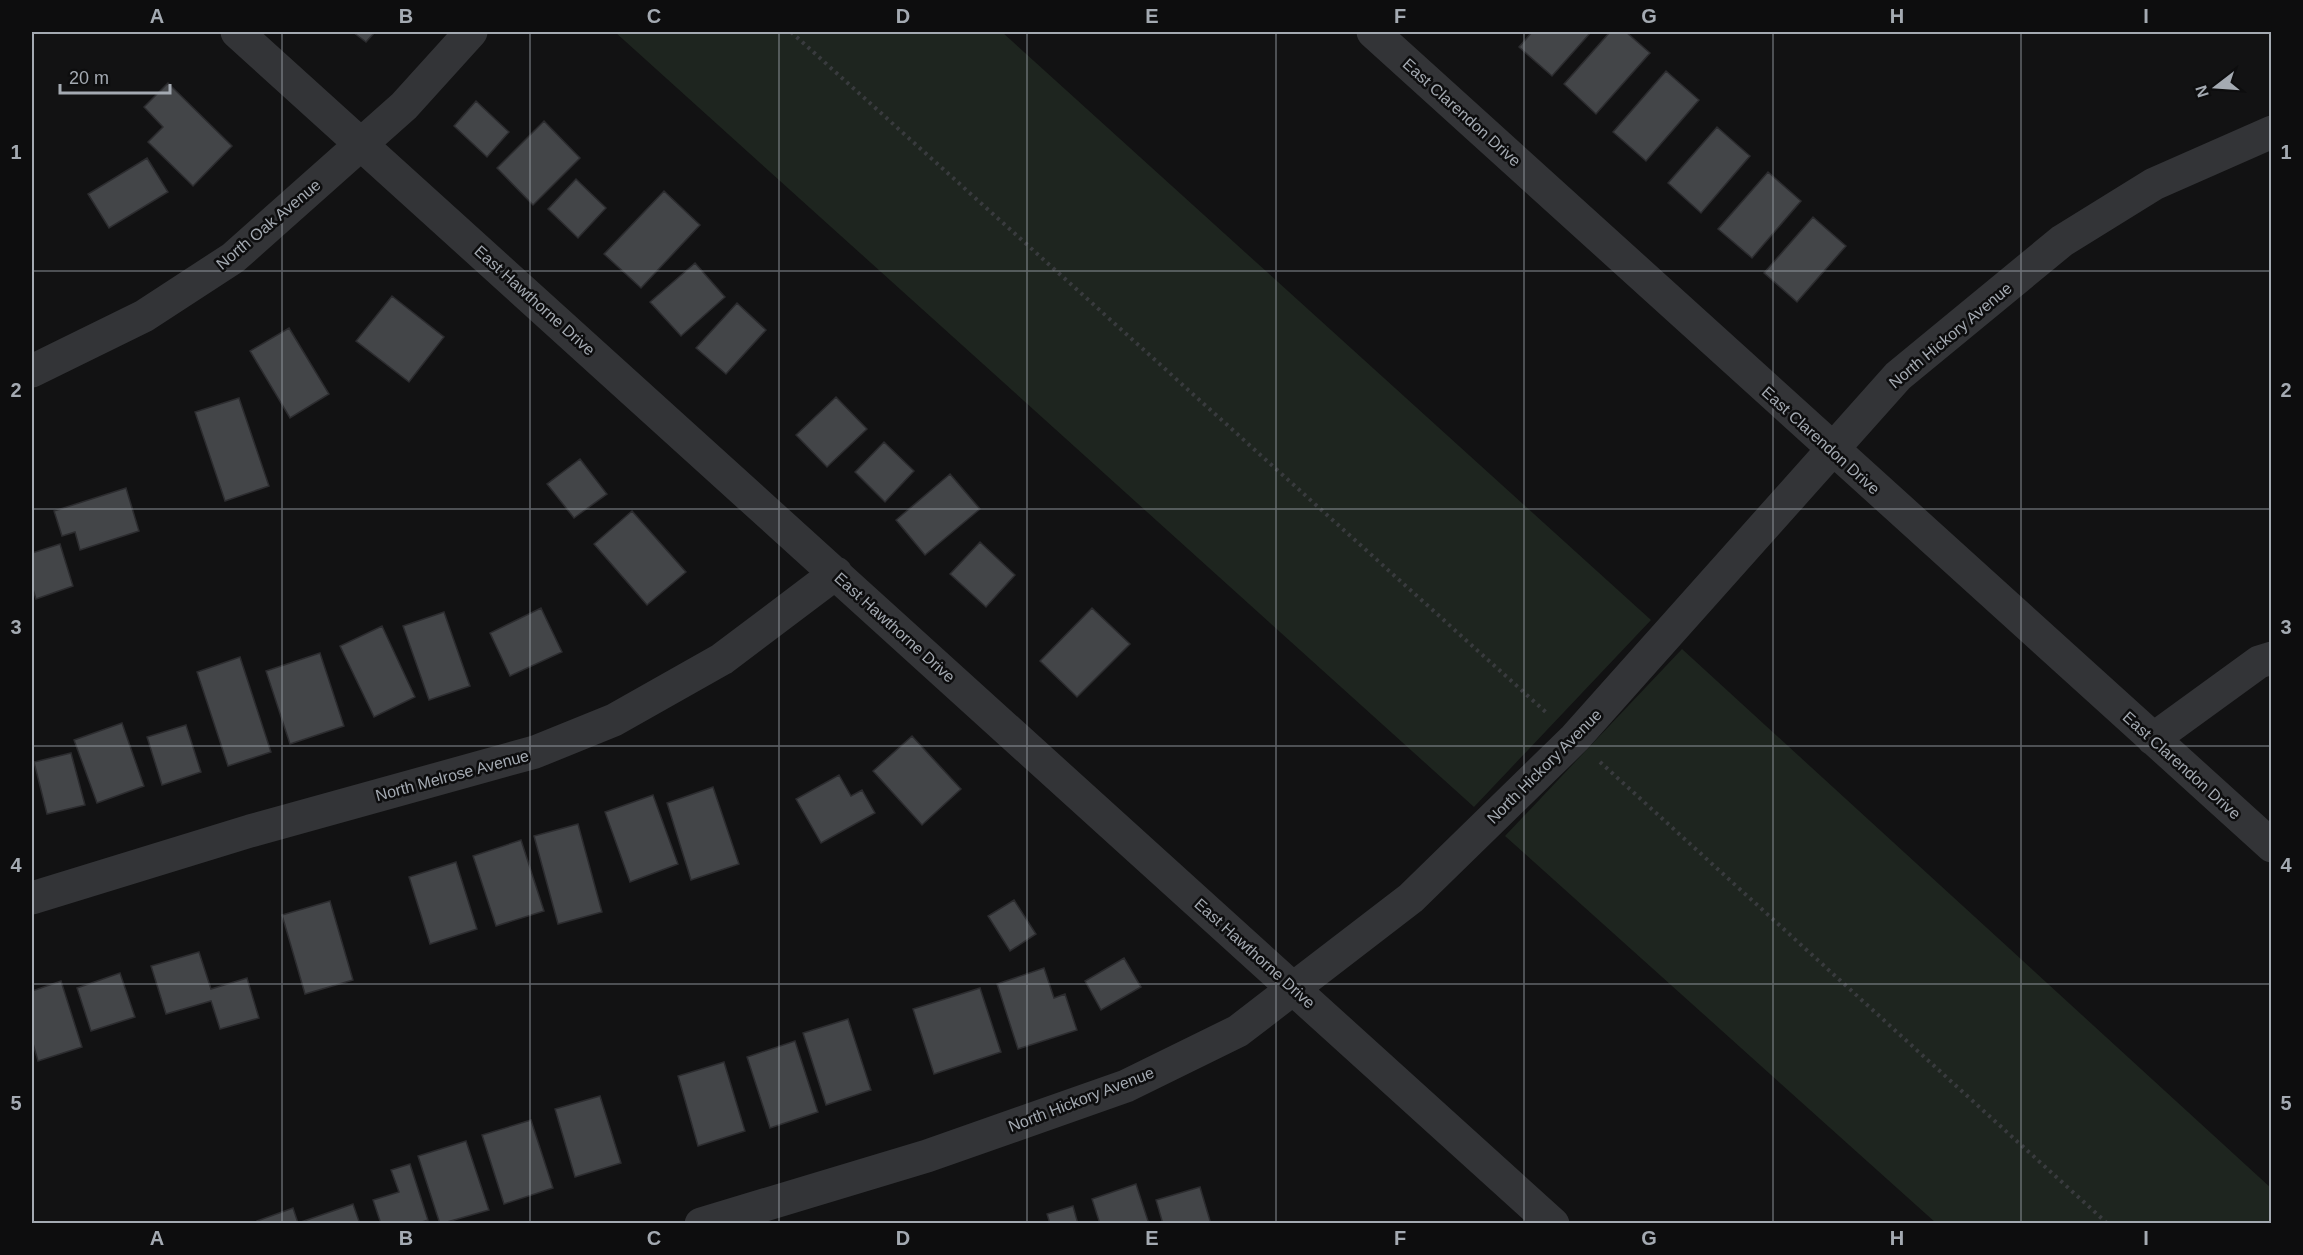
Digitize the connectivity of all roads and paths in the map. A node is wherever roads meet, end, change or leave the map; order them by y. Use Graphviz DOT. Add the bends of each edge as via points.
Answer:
graph roads {
  1 [pos="237,32"];
  2 [pos="471,32"];
  3 [pos="791,32"];
  4 [pos="1373,32"];
  5 [pos="2271,132"];
  6 [pos="363,143"];
  7 [pos="32,371"];
  8 [pos="1832,450"];
  9 [pos="836,573"];
  10 [pos="2271,658"];
  11 [pos="1551,716"];
  12 [pos="2153,739"];
  13 [pos="1598,759"];
  14 [pos="2271,846"];
  15 [pos="32,898"];
  16 [pos="1294,988"];
  17 [pos="701,1224"];
  18 [pos="1552,1224"];
  19 [pos="2108,1224"];
  1 -- 6 [label="street, East Hawthorne Drive"];
  2 -- 6 [label="street, North Oak Avenue" via="404,106"];
  3 -- 11 [label="path"];
  4 -- 8 [label="street, East Clarendon Drive"];
  5 -- 8 [label="street, North Hickory Avenue" via="2154,184 2062,241 1898,376"];
  6 -- 7 [label="street, North Oak Avenue" via="233,258 144,316"];
  6 -- 9 [label="street, East Hawthorne Drive"];
  8 -- 12 [label="street, East Clarendon Drive"];
  8 -- 16 [label="street, North Hickory Avenue" via="1575,738 1411,898"];
  9 -- 15 [label="street, North Melrose Avenue" via="722,659 614,720 535,752 250,831"];
  9 -- 16 [label="street, East Hawthorne Drive"];
  10 -- 12 [label="street" via="2259,662"];
  12 -- 14 [label="street, East Clarendon Drive"];
  13 -- 19 [label="path"];
  16 -- 17 [label="street, North Hickory Avenue" via="1238,1031 1126,1086 927,1156"];
  16 -- 18 [label="street, East Hawthorne Drive"];
}
